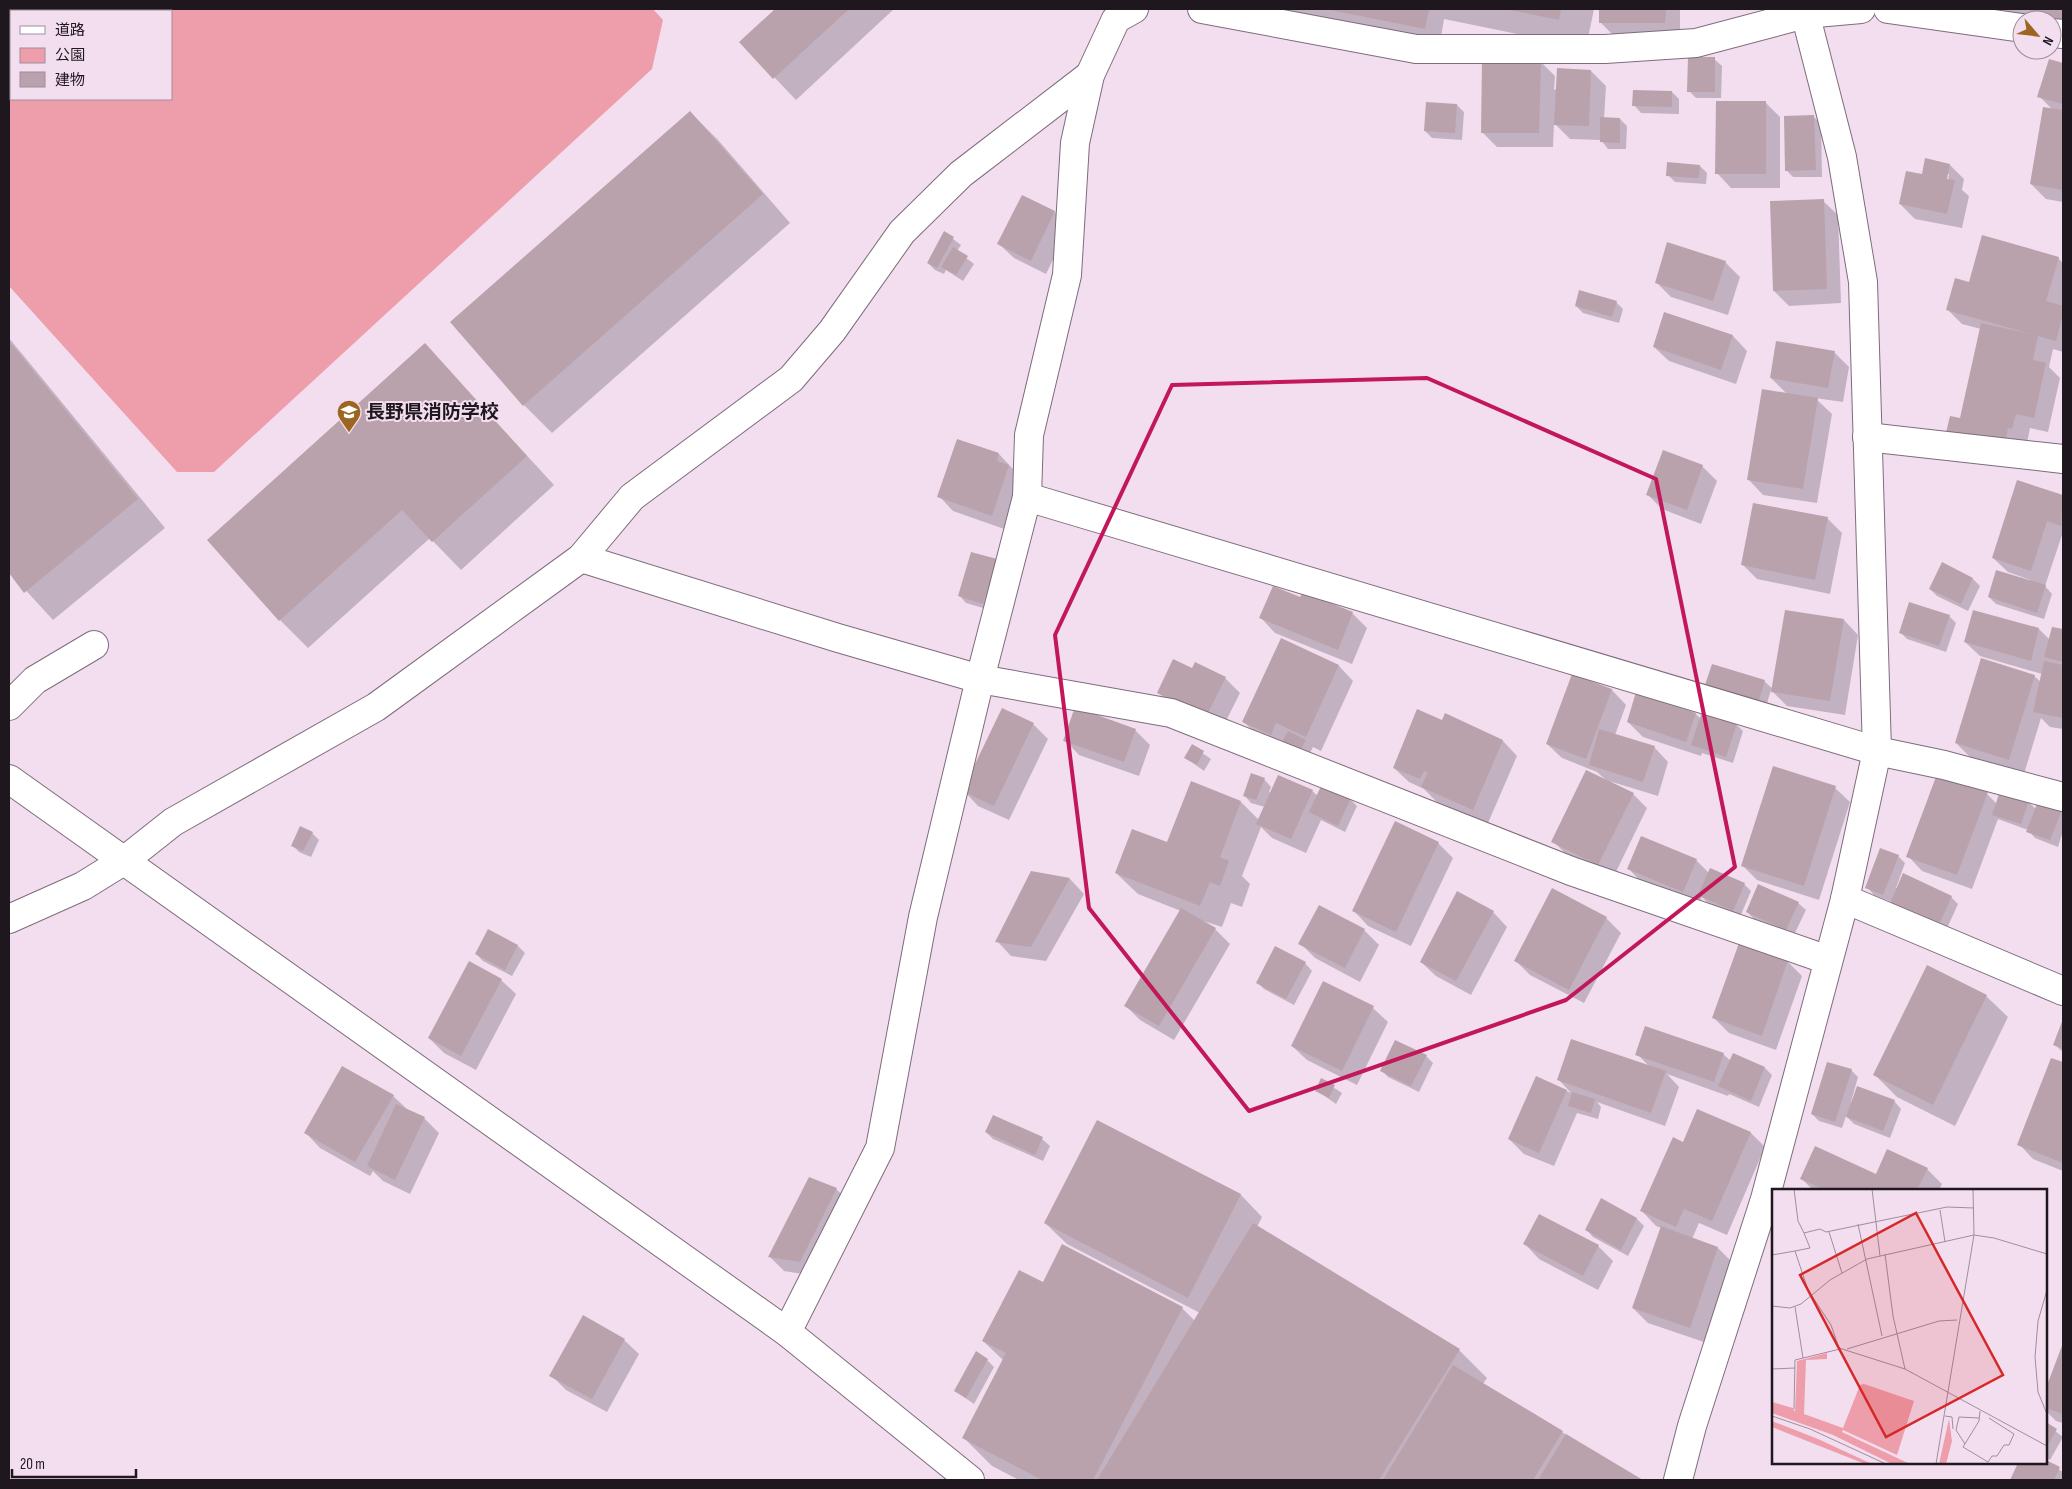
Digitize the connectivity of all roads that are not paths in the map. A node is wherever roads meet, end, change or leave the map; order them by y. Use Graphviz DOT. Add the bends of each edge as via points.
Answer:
graph roads {
  1 [pos="1202,9"];
  2 [pos="1860,9"];
  3 [pos="1888,9"];
  4 [pos="1128,11"];
  5 [pos="1805,11"];
  6 [pos="2012,27"];
  7 [pos="1090,75"];
  8 [pos="1867,437"];
  9 [pos="2063,459"];
  10 [pos="1027,498"];
  11 [pos="581,558"];
  12 [pos="94,645"];
  13 [pos="980,679"];
  14 [pos="9,706"];
  15 [pos="1876,751"];
  16 [pos="9,779"];
  17 [pos="2063,797"];
  18 [pos="125,860"];
  19 [pos="1845,899"];
  20 [pos="9,919"];
  21 [pos="1828,960"];
  22 [pos="2063,991"];
  23 [pos="787,1332"];
  24 [pos="970,1480"];
  25 [pos="1678,1480"];
  1 -- 5 [label="street" via="1416,49 1605,49 1696,43"];
  2 -- 5 [label="street"];
  3 -- 6 [label="street"];
  4 -- 7 [label="street" via="1116,20"];
  5 -- 8 [label="street" via="1842,157 1863,282"];
  7 -- 10 [label="street" via="1076,143 1067,275 1029,435"];
  7 -- 11 [label="street" via="961,174 902,232 832,331 791,379 632,497"];
  8 -- 9 [label="street"];
  8 -- 15 [label="street"];
  10 -- 13 [label="street"];
  10 -- 15 [label="street"];
  11 -- 13 [label="street"];
  11 -- 18 [label="street" via="376,707 173,822"];
  12 -- 14 [label="street" via="35,680"];
  13 -- 21 [label="street" via="1170,713 1571,871"];
  13 -- 23 [label="street" via="923,917 880,1148"];
  15 -- 17 [label="street" via="1944,765"];
  15 -- 19 [label="street"];
  16 -- 18 [label="street"];
  18 -- 20 [label="street" via="83,886"];
  18 -- 23 [label="street"];
  19 -- 21 [label="street"];
  19 -- 22 [label="street"];
  21 -- 25 [label="street" via="1765,1198 1692,1426"];
  23 -- 24 [label="street"];
}
